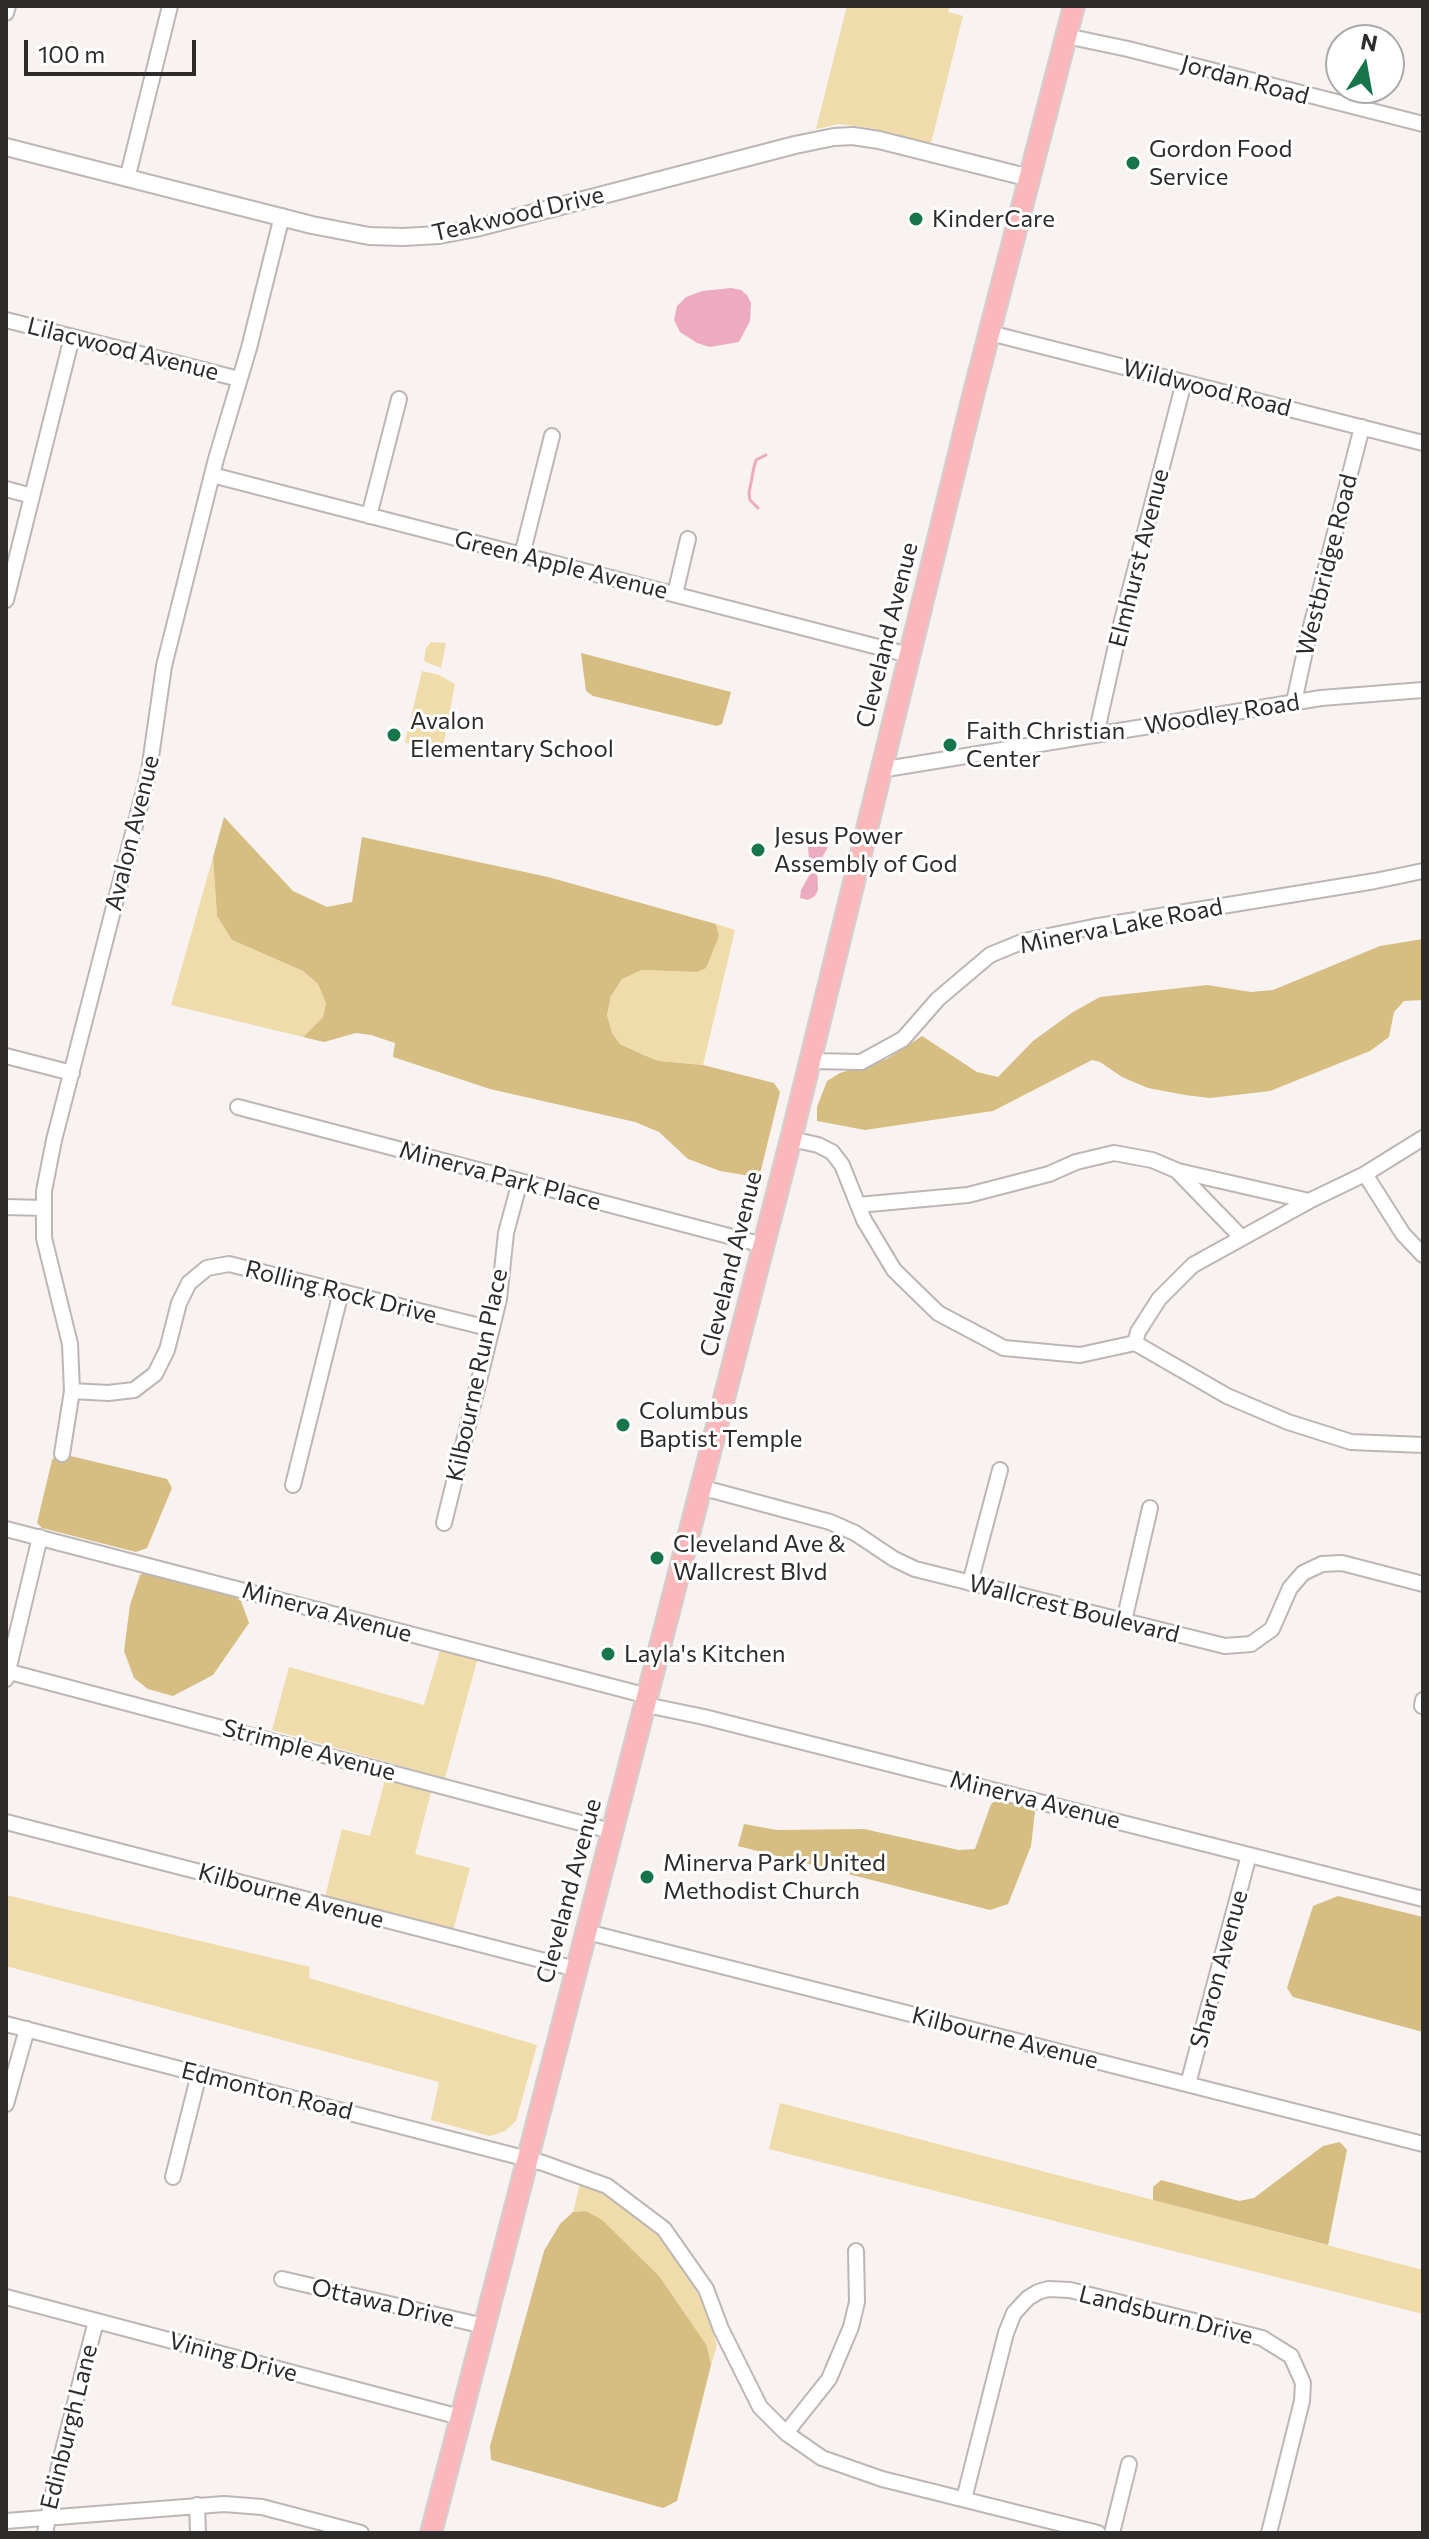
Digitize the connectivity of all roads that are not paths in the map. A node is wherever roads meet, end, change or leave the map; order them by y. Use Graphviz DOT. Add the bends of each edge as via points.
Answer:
graph roads {
  1 [pos="8,6"];
  2 [pos="170,6"];
  3 [pos="1074,6"];
  4 [pos="6,13"];
  5 [pos="1066,36"];
  6 [pos="1423,124"];
  7 [pos="6,147"];
  8 [pos="1030,178"];
  9 [pos="127,179"];
  10 [pos="282,216"];
  11 [pos="6,320"];
  12 [pos="990,333"];
  13 [pos="72,337"];
  14 [pos="239,379"];
  15 [pos="1184,382"];
  16 [pos="399,399"];
  17 [pos="1362,427"];
  18 [pos="552,436"];
  19 [pos="1423,443"];
  20 [pos="212,475"];
  21 [pos="6,489"];
  22 [pos="32,496"];
  23 [pos="369,516"];
  24 [pos="688,539"];
  25 [pos="522,555"];
  26 [pos="675,594"];
  27 [pos="6,600"];
  28 [pos="909,655"];
  29 [pos="1423,690"];
  30 [pos="1294,702"];
  31 [pos="1096,735"];
  32 [pos="880,770"];
  33 [pos="1423,871"];
  34 [pos="6,1056"];
  35 [pos="811,1061"];
  36 [pos="72,1073"];
  37 [pos="238,1107"];
  38 [pos="1423,1138"];
  39 [pos="791,1139"];
  40 [pos="1178,1171"];
  41 [pos="1365,1174"];
  42 [pos="520,1181"];
  43 [pos="1309,1201"];
  44 [pos="858,1205"];
  45 [pos="6,1207"];
  46 [pos="44,1208"];
  47 [pos="1242,1238"];
  48 [pos="763,1245"];
  49 [pos="1423,1255"];
  50 [pos="341,1292"];
  51 [pos="492,1329"];
  52 [pos="1135,1343"];
  53 [pos="72,1391"];
  54 [pos="1423,1445"];
  55 [pos="62,1454"];
  56 [pos="1000,1470"];
  57 [pos="293,1485"];
  58 [pos="700,1487"];
  59 [pos="1150,1508"];
  60 [pos="444,1523"];
  61 [pos="6,1529"];
  62 [pos="40,1537"];
  63 [pos="970,1583"];
  64 [pos="1423,1584"];
  65 [pos="1124,1621"];
  66 [pos="7,1674"];
  67 [pos="647,1700"];
  68 [pos="6,1822"];
  69 [pos="611,1831"];
  70 [pos="1249,1855"];
  71 [pos="1423,1899"];
  72 [pos="587,1932"];
  73 [pos="576,1969"];
  74 [pos="6,2024"];
  75 [pos="27,2029"];
  76 [pos="199,2074"];
  77 [pos="1188,2084"];
  78 [pos="6,2104"];
  79 [pos="1423,2144"];
  80 [pos="529,2159"];
  81 [pos="173,2177"];
  82 [pos="856,2251"];
  83 [pos="282,2279"];
  84 [pos="6,2297"];
  85 [pos="96,2321"];
  86 [pos="484,2326"];
  87 [pos="460,2417"];
  88 [pos="786,2433"];
  89 [pos="1129,2464"];
  90 [pos="964,2499"];
  91 [pos="197,2505"];
  92 [pos="6,2521"];
  93 [pos="46,2526"];
  94 [pos="198,2533"];
  95 [pos="361,2533"];
  96 [pos="431,2533"];
  97 [pos="1098,2533"];
  98 [pos="1112,2533"];
  99 [pos="1269,2533"];
  1 -- 4 [label="street"];
  2 -- 9 [label="street"];
  3 -- 5 [label="main road, Cleveland Avenue"];
  5 -- 6 [label="street, Jordan Road"];
  5 -- 8 [label="main road, Cleveland Avenue"];
  7 -- 9 [label="street, Teakwood Drive"];
  8 -- 10 [label="street, Teakwood Drive" via="853,136 795,145 439,235 369,236"];
  8 -- 12 [label="main road, Cleveland Avenue"];
  9 -- 10 [label="street, Teakwood Drive"];
  10 -- 14 [label="street, Avalon Avenue"];
  11 -- 13 [label="street, Lilacwood Avenue"];
  12 -- 15 [label="street, Wildwood Road"];
  12 -- 28 [label="main road, Cleveland Avenue"];
  13 -- 14 [label="street, Lilacwood Avenue"];
  13 -- 22 [label="street"];
  14 -- 20 [label="street, Avalon Avenue"];
  15 -- 17 [label="street, Wildwood Road"];
  15 -- 31 [label="street, Elmhurst Avenue"];
  16 -- 23 [label="street"];
  17 -- 19 [label="street, Wildwood Road"];
  17 -- 30 [label="street, Westbridge Road"];
  18 -- 25 [label="street"];
  20 -- 23 [label="street, Green Apple Avenue"];
  20 -- 36 [label="street, Avalon Avenue" via="164,666 149,771"];
  21 -- 22 [label="street"];
  22 -- 27 [label="street"];
  23 -- 25 [label="street, Green Apple Avenue"];
  24 -- 26 [label="street"];
  25 -- 26 [label="street, Green Apple Avenue"];
  26 -- 28 [label="street, Green Apple Avenue"];
  28 -- 32 [label="main road, Cleveland Avenue"];
  29 -- 30 [label="street, Woodley Road"];
  30 -- 31 [label="street, Woodley Road"];
  31 -- 32 [label="street, Woodley Road"];
  32 -- 35 [label="main road, Cleveland Avenue"];
  33 -- 35 [label="street, Minerva Lake Road" via="1024,941 990,955 938,999 903,1039 861,1062"];
  34 -- 36 [label="street"];
  35 -- 39 [label="main road, Cleveland Avenue"];
  36 -- 46 [label="street, Avalon Avenue" via="54,1140"];
  37 -- 42 [label="street, Minerva Park Place"];
  38 -- 41 [label="street"];
  39 -- 44 [label="street" via="832,1152"];
  39 -- 48 [label="main road, Cleveland Avenue"];
  40 -- 43 [label="street"];
  40 -- 44 [label="street" via="1114,1153 968,1195"];
  40 -- 47 [label="street"];
  41 -- 43 [label="street"];
  41 -- 49 [label="street" via="1403,1234"];
  42 -- 48 [label="street, Minerva Park Place"];
  42 -- 51 [label="street, Kilbourne Run Place" via="506,1233"];
  43 -- 47 [label="street"];
  44 -- 52 [label="street" via="905,1281 938,1313 1004,1348 1080,1355"];
  45 -- 46 [label="street"];
  46 -- 53 [label="street, Avalon Avenue" via="44,1238 70,1344"];
  47 -- 52 [label="street" via="1193,1265 1159,1299"];
  48 -- 58 [label="main road, Cleveland Avenue"];
  50 -- 51 [label="street, Rolling Rock Drive"];
  50 -- 53 [label="street, Rolling Rock Drive" via="229,1264 207,1268 184,1293 155,1374 134,1390"];
  50 -- 57 [label="street"];
  51 -- 60 [label="street, Kilbourne Run Place"];
  52 -- 54 [label="street" via="1227,1396 1288,1422 1351,1442"];
  53 -- 55 [label="street, Avalon Avenue"];
  56 -- 63 [label="street"];
  58 -- 63 [label="street, Wallcrest Boulevard" via="830,1522 903,1565"];
  58 -- 67 [label="main road, Cleveland Avenue"];
  59 -- 65 [label="street"];
  61 -- 62 [label="street, Minerva Avenue"];
  62 -- 66 [label="street"];
  62 -- 67 [label="street, Minerva Avenue"];
  63 -- 65 [label="street, Wallcrest Boulevard"];
  64 -- 65 [label="street, Wallcrest Boulevard" via="1342,1563 1322,1564 1303,1573 1290,1588 1272,1629 1251,1644 1225,1646"];
  66 -- 69 [label="street, Strimple Avenue"];
  67 -- 69 [label="main road, Cleveland Avenue"];
  67 -- 70 [label="street, Minerva Avenue"];
  68 -- 73 [label="street, Kilbourne Avenue"];
  69 -- 72 [label="main road, Cleveland Avenue"];
  70 -- 71 [label="street, Minerva Avenue"];
  70 -- 77 [label="street, Sharon Avenue"];
  72 -- 73 [label="main road, Cleveland Avenue"];
  72 -- 77 [label="street, Kilbourne Avenue"];
  73 -- 80 [label="main road, Cleveland Avenue"];
  74 -- 75 [label="street, Edmonton Road"];
  75 -- 76 [label="street, Edmonton Road"];
  75 -- 78 [label="street"];
  76 -- 80 [label="street, Edmonton Road"];
  76 -- 81 [label="street"];
  77 -- 79 [label="street, Kilbourne Avenue"];
  80 -- 86 [label="main road, Cleveland Avenue"];
  80 -- 88 [label="street, Edmonton Road" via="607,2186 664,2229 706,2289 760,2407"];
  82 -- 88 [label="street" via="857,2302 851,2327 829,2379"];
  83 -- 86 [label="street, Ottawa Drive"];
  84 -- 85 [label="street, Vining Drive"];
  85 -- 87 [label="street, Vining Drive"];
  85 -- 93 [label="street, Edinburgh Lane"];
  86 -- 87 [label="main road, Cleveland Avenue"];
  87 -- 96 [label="main road, Cleveland Avenue"];
  88 -- 90 [label="street, Edmonton Road" via="822,2458"];
  89 -- 98 [label="street"];
  90 -- 97 [label="street, Edmonton Road"];
  90 -- 99 [label="street, Landsburn Drive" via="1014,2313 1038,2292 1070,2290 1262,2338 1291,2356 1303,2383 1302,2401"];
  91 -- 93 [label="street"];
  91 -- 94 [label="street"];
  91 -- 95 [label="street" via="262,2507"];
  92 -- 93 [label="street"];
}
